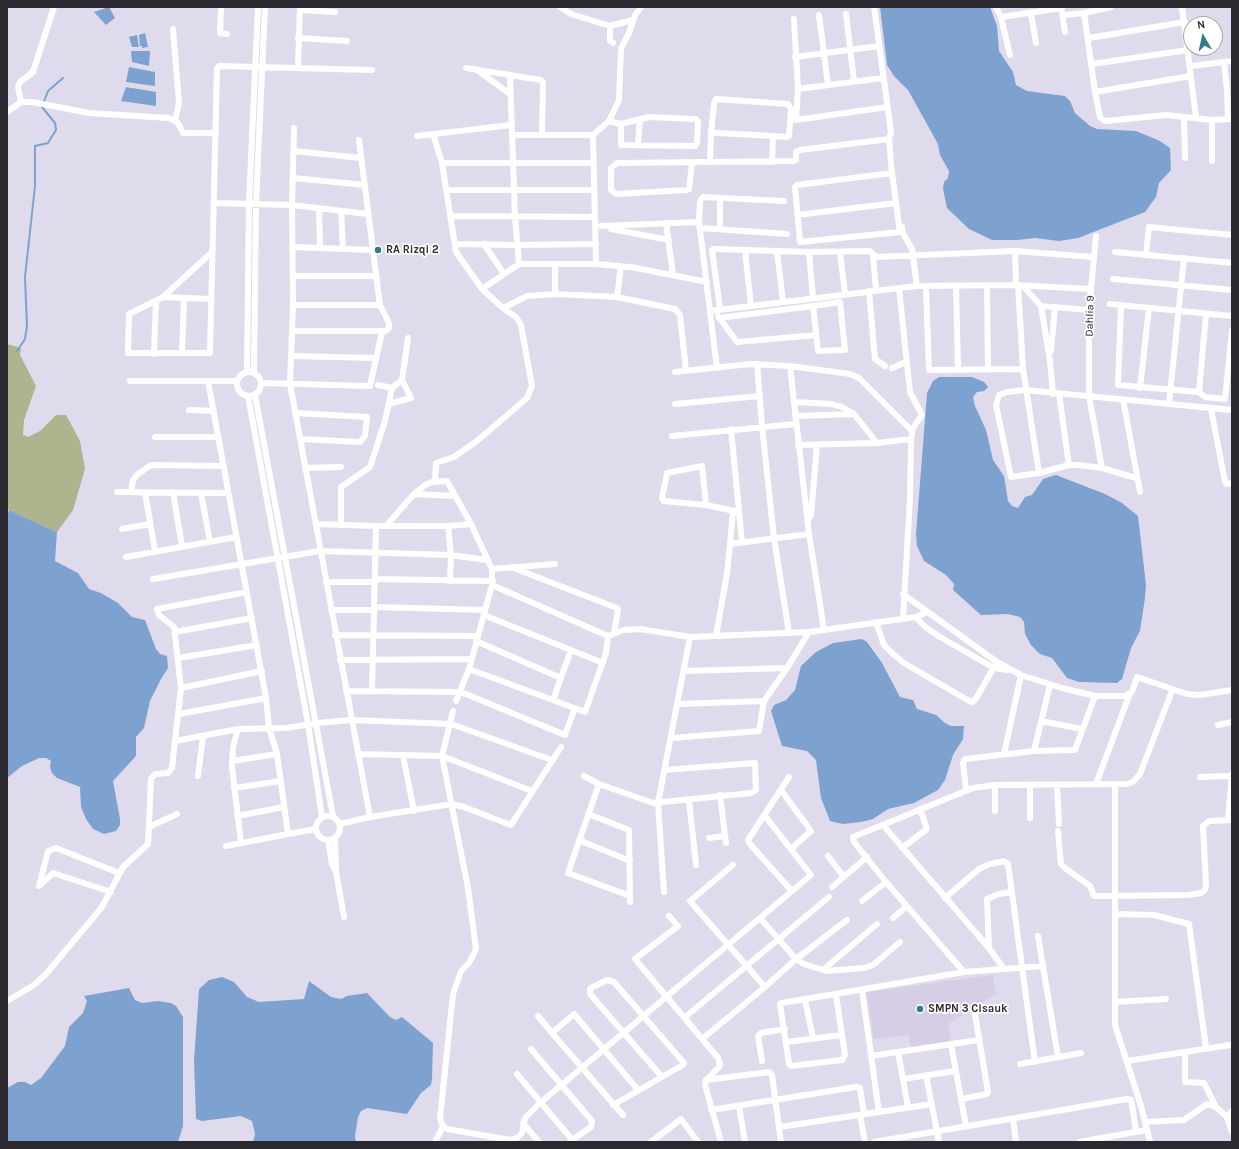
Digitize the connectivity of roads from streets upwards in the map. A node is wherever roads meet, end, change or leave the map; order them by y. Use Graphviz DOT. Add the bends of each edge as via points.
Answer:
graph roads {
  1 [pos="54,7"];
  2 [pos="221,7"];
  3 [pos="258,7"];
  4 [pos="265,7"];
  5 [pos="560,7"];
  6 [pos="641,7"];
  7 [pos="874,7"];
  8 [pos="996,7"];
  9 [pos="1112,7"];
  10 [pos="300,9"];
  11 [pos="1094,9"];
  12 [pos="1062,10"];
  13 [pos="335,12"];
  14 [pos="1084,13"];
  15 [pos="846,14"];
  16 [pos="1031,14"];
  17 [pos="819,15"];
  18 [pos="1001,18"];
  19 [pos="794,19"];
  20 [pos="633,20"];
  21 [pos="1183,22"];
  22 [pos="610,26"];
  23 [pos="173,29"];
  24 [pos="1065,32"];
  25 [pos="227,34"];
  26 [pos="298,38"];
  27 [pos="1089,38"];
  28 [pos="347,41"];
  29 [pos="613,43"];
  30 [pos="1036,43"];
  31 [pos="879,46"];
  32 [pos="850,51"];
  33 [pos="1183,51"];
  34 [pos="824,54"];
  35 [pos="1010,55"];
  36 [pos="1189,56"];
  37 [pos="795,57"];
  38 [pos="1232,61"];
  39 [pos="1224,62"];
  40 [pos="1092,64"];
  41 [pos="1191,66"];
  42 [pos="255,67"];
  43 [pos="262,67"];
  44 [pos="298,67"];
  45 [pos="466,68"];
  46 [pos="475,69"];
  47 [pos="372,70"];
  48 [pos="510,75"];
  49 [pos="1191,76"];
  50 [pos="883,78"];
  51 [pos="854,81"];
  52 [pos="828,85"];
  53 [pos="798,89"];
  54 [pos="1230,89"];
  55 [pos="1095,92"];
  56 [pos="510,94"];
  57 [pos="21,102"];
  58 [pos="888,107"];
  59 [pos="8,109"];
  60 [pos="1184,117"];
  61 [pos="1196,117"];
  62 [pos="640,119"];
  63 [pos="1230,119"];
  64 [pos="1212,120"];
  65 [pos="176,121"];
  66 [pos="609,121"];
  67 [pos="621,124"];
  68 [pos="511,125"];
  69 [pos="294,128"];
  70 [pos="216,133"];
  71 [pos="712,133"];
  72 [pos="433,134"];
  73 [pos="512,135"];
  74 [pos="542,135"];
  75 [pos="417,136"];
  76 [pos="593,136"];
  77 [pos="773,136"];
  78 [pos="889,139"];
  79 [pos="359,140"];
  80 [pos="638,144"];
  81 [pos="890,146"];
  82 [pos="294,151"];
  83 [pos="361,158"];
  84 [pos="1185,158"];
  85 [pos="1212,161"];
  86 [pos="710,162"];
  87 [pos="772,162"];
  88 [pos="442,163"];
  89 [pos="593,163"];
  90 [pos="692,163"];
  91 [pos="514,164"];
  92 [pos="892,173"];
  93 [pos="294,178"];
  94 [pos="365,185"];
  95 [pos="447,190"];
  96 [pos="594,190"];
  97 [pos="514,191"];
  98 [pos="720,198"];
  99 [pos="784,201"];
  100 [pos="214,203"];
  101 [pos="253,203"];
  102 [pos="896,203"];
  103 [pos="292,205"];
  104 [pos="319,208"];
  105 [pos="340,211"];
  106 [pos="368,214"];
  107 [pos="797,215"];
  108 [pos="450,216"];
  109 [pos="515,217"];
  110 [pos="595,217"];
  111 [pos="666,223"];
  112 [pos="699,225"];
  113 [pos="598,226"];
  114 [pos="720,229"];
  115 [pos="787,234"];
  116 [pos="1232,235"];
  117 [pos="1096,236"];
  118 [pos="669,240"];
  119 [pos="455,244"];
  120 [pos="484,244"];
  121 [pos="596,244"];
  122 [pos="517,245"];
  123 [pos="293,247"];
  124 [pos="320,248"];
  125 [pos="343,249"];
  126 [pos="373,250"];
  127 [pos="745,250"];
  128 [pos="777,251"];
  129 [pos="1015,251"];
  130 [pos="212,252"];
  131 [pos="809,252"];
  132 [pos="840,252"];
  133 [pos="1115,252"];
  134 [pos="873,255"];
  135 [pos="914,255"];
  136 [pos="1146,255"];
  137 [pos="1093,257"];
  138 [pos="1184,258"];
  139 [pos="1232,263"];
  140 [pos="519,264"];
  141 [pos="596,264"];
  142 [pos="555,265"];
  143 [pos="621,266"];
  144 [pos="504,274"];
  145 [pos="673,275"];
  146 [pos="293,276"];
  147 [pos="376,276"];
  148 [pos="1113,279"];
  149 [pos="707,282"];
  150 [pos="987,285"];
  151 [pos="1019,285"];
  152 [pos="1182,285"];
  153 [pos="917,286"];
  154 [pos="956,286"];
  155 [pos="926,287"];
  156 [pos="899,288"];
  157 [pos="482,289"];
  158 [pos="1090,289"];
  159 [pos="1232,290"];
  160 [pos="872,291"];
  161 [pos="555,294"];
  162 [pos="845,294"];
  163 [pos="163,297"];
  164 [pos="617,297"];
  165 [pos="813,298"];
  166 [pos="184,299"];
  167 [pos="211,299"];
  168 [pos="156,302"];
  169 [pos="783,302"];
  170 [pos="1110,304"];
  171 [pos="293,305"];
  172 [pos="380,305"];
  173 [pos="752,306"];
  174 [pos="813,306"];
  175 [pos="1041,306"];
  176 [pos="1121,306"];
  177 [pos="1055,307"];
  178 [pos="503,308"];
  179 [pos="1149,308"];
  180 [pos="714,310"];
  181 [pos="1089,310"];
  182 [pos="1179,311"];
  183 [pos="1206,314"];
  184 [pos="1232,316"];
  185 [pos="719,318"];
  186 [pos="1232,330"];
  187 [pos="292,331"];
  188 [pos="382,332"];
  189 [pos="816,335"];
  190 [pos="408,338"];
  191 [pos="154,354"];
  192 [pos="182,354"];
  193 [pos="291,356"];
  194 [pos="376,358"];
  195 [pos="1050,361"];
  196 [pos="906,362"];
  197 [pos="757,364"];
  198 [pos="790,366"];
  199 [pos="717,368"];
  200 [pos="1023,369"];
  201 [pos="958,370"];
  202 [pos="988,370"];
  203 [pos="686,371"];
  204 [pos="247,372"];
  205 [pos="254,372"];
  206 [pos="675,372"];
  207 [pos="402,380"];
  208 [pos="130,381"];
  209 [pos="208,381"];
  210 [pos="237,381"];
  211 [pos="262,383"];
  212 [pos="290,384"];
  213 [pos="378,385"];
  214 [pos="392,388"];
  215 [pos="1140,388"];
  216 [pos="1025,390"];
  217 [pos="1171,390"];
  218 [pos="1199,392"];
  219 [pos="1056,394"];
  220 [pos="255,395"];
  221 [pos="248,396"];
  222 [pos="760,396"];
  223 [pos="1089,396"];
  224 [pos="1123,399"];
  225 [pos="794,402"];
  226 [pos="389,404"];
  227 [pos="675,404"];
  228 [pos="1170,404"];
  229 [pos="1211,409"];
  230 [pos="189,410"];
  231 [pos="1232,410"];
  232 [pos="214,411"];
  233 [pos="295,413"];
  234 [pos="854,414"];
  235 [pos="795,416"];
  236 [pos="796,424"];
  237 [pos="762,426"];
  238 [pos="731,429"];
  239 [pos="912,431"];
  240 [pos="672,436"];
  241 [pos="155,437"];
  242 [pos="218,437"];
  243 [pos="300,439"];
  244 [pos="911,439"];
  245 [pos="877,443"];
  246 [pos="798,445"];
  247 [pos="817,445"];
  248 [pos="1069,465"];
  249 [pos="223,466"];
  250 [pos="305,468"];
  251 [pos="341,468"];
  252 [pos="1102,468"];
  253 [pos="1039,473"];
  254 [pos="1136,478"];
  255 [pos="435,482"];
  256 [pos="1232,483"];
  257 [pos="117,492"];
  258 [pos="131,492"];
  259 [pos="145,492"];
  260 [pos="173,492"];
  261 [pos="1140,492"];
  262 [pos="201,493"];
  263 [pos="228,493"];
  264 [pos="414,494"];
  265 [pos="455,496"];
  266 [pos="706,505"];
  267 [pos="736,511"];
  268 [pos="807,520"];
  269 [pos="150,524"];
  270 [pos="316,524"];
  271 [pos="471,524"];
  272 [pos="341,525"];
  273 [pos="376,526"];
  274 [pos="386,526"];
  275 [pos="448,526"];
  276 [pos="122,529"];
  277 [pos="809,534"];
  278 [pos="236,537"];
  279 [pos="774,538"];
  280 [pos="210,542"];
  281 [pos="742,542"];
  282 [pos="730,544"];
  283 [pos="182,546"];
  284 [pos="155,551"];
  285 [pos="320,551"];
  286 [pos="376,552"];
  287 [pos="451,555"];
  288 [pos="126,556"];
  289 [pos="285,556"];
  290 [pos="277,558"];
  291 [pos="487,560"];
  292 [pos="241,564"];
  293 [pos="555,564"];
  294 [pos="511,567"];
  295 [pos="492,569"];
  296 [pos="153,579"];
  297 [pos="375,581"];
  298 [pos="450,581"];
  299 [pos="326,582"];
  300 [pos="493,583"];
  301 [pos="247,592"];
  302 [pos="903,594"];
  303 [pos="374,608"];
  304 [pos="331,610"];
  305 [pos="485,612"];
  306 [pos="927,612"];
  307 [pos="916,617"];
  308 [pos="252,618"];
  309 [pos="903,619"];
  310 [pos="876,622"];
  311 [pos="824,630"];
  312 [pos="176,632"];
  313 [pos="808,632"];
  314 [pos="789,633"];
  315 [pos="611,634"];
  316 [pos="335,635"];
  317 [pos="374,635"];
  318 [pos="716,636"];
  319 [pos="690,637"];
  320 [pos="477,638"];
  321 [pos="257,645"];
  322 [pos="571,650"];
  323 [pos="178,658"];
  324 [pos="471,659"];
  325 [pos="340,660"];
  326 [pos="373,660"];
  327 [pos="603,663"];
  328 [pos="995,665"];
  329 [pos="787,668"];
  330 [pos="469,669"];
  331 [pos="262,671"];
  332 [pos="684,672"];
  333 [pos="1021,675"];
  334 [pos="561,678"];
  335 [pos="1050,684"];
  336 [pos="181,688"];
  337 [pos="372,690"];
  338 [pos="1232,690"];
  339 [pos="346,691"];
  340 [pos="1172,691"];
  341 [pos="461,692"];
  342 [pos="1095,696"];
  343 [pos="1129,696"];
  344 [pos="266,698"];
  345 [pos="552,700"];
  346 [pos="456,701"];
  347 [pos="764,701"];
  348 [pos="678,704"];
  349 [pos="575,708"];
  350 [pos="453,711"];
  351 [pos="179,714"];
  352 [pos="350,720"];
  353 [pos="1041,721"];
  354 [pos="1232,722"];
  355 [pos="317,723"];
  356 [pos="308,724"];
  357 [pos="451,724"];
  358 [pos="1218,725"];
  359 [pos="269,728"];
  360 [pos="238,729"];
  361 [pos="1082,729"];
  362 [pos="203,736"];
  363 [pos="672,738"];
  364 [pos="175,741"];
  365 [pos="561,746"];
  366 [pos="1034,751"];
  367 [pos="277,754"];
  368 [pos="358,754"];
  369 [pos="1004,754"];
  370 [pos="403,756"];
  371 [pos="442,756"];
  372 [pos="552,760"];
  373 [pos="232,761"];
  374 [pos="665,770"];
  375 [pos="1231,775"];
  376 [pos="198,776"];
  377 [pos="584,776"];
  378 [pos="789,777"];
  379 [pos="1200,777"];
  380 [pos="281,781"];
  381 [pos="599,784"];
  382 [pos="1096,784"];
  383 [pos="1115,784"];
  384 [pos="995,785"];
  385 [pos="1030,786"];
  386 [pos="1057,786"];
  387 [pos="234,788"];
  388 [pos="966,789"];
  389 [pos="781,790"];
  390 [pos="532,791"];
  391 [pos="720,795"];
  392 [pos="689,800"];
  393 [pos="658,803"];
  394 [pos="452,804"];
  395 [pos="284,808"];
  396 [pos="920,809"];
  397 [pos="414,811"];
  398 [pos="995,811"];
  399 [pos="177,814"];
  400 [pos="588,814"];
  401 [pos="237,816"];
  402 [pos="332,816"];
  403 [pos="765,816"];
  404 [pos="322,817"];
  405 [pos="370,817"];
  406 [pos="1030,818"];
  407 [pos="1230,820"];
  408 [pos="340,824"];
  409 [pos="1059,824"];
  410 [pos="883,825"];
  411 [pos="149,826"];
  412 [pos="316,829"];
  413 [pos="1058,831"];
  414 [pos="288,834"];
  415 [pos="725,836"];
  416 [pos="708,838"];
  417 [pos="335,839"];
  418 [pos="328,840"];
  419 [pos="579,840"];
  420 [pos="241,843"];
  421 [pos="726,843"];
  422 [pos="226,846"];
  423 [pos="902,848"];
  424 [pos="791,849"];
  425 [pos="828,856"];
  426 [pos="867,856"];
  427 [pos="630,861"];
  428 [pos="696,865"];
  429 [pos="733,865"];
  430 [pos="336,872"];
  431 [pos="120,873"];
  432 [pos="844,876"];
  433 [pos="886,882"];
  434 [pos="832,887"];
  435 [pos="791,890"];
  436 [pos="111,892"];
  437 [pos="664,892"];
  438 [pos="1012,892"];
  439 [pos="829,896"];
  440 [pos="1114,897"];
  441 [pos="945,898"];
  442 [pos="862,901"];
  443 [pos="907,906"];
  444 [pos="1115,914"];
  445 [pos="670,916"];
  446 [pos="344,917"];
  447 [pos="760,918"];
  448 [pos="893,918"];
  449 [pos="847,920"];
  450 [pos="876,924"];
  451 [pos="1038,936"];
  452 [pos="778,940"];
  453 [pos="900,942"];
  454 [pos="729,944"];
  455 [pos="989,948"];
  456 [pos="796,959"];
  457 [pos="747,965"];
  458 [pos="1043,966"];
  459 [pos="1022,968"];
  460 [pos="1004,969"];
  461 [pos="823,970"];
  462 [pos="964,972"];
  463 [pos="765,987"];
  464 [pos="862,990"];
  465 [pos="836,995"];
  466 [pos="666,997"];
  467 [pos="1166,999"];
  468 [pos="7,1000"];
  469 [pos="805,1000"];
  470 [pos="1115,1002"];
  471 [pos="974,1008"];
  472 [pos="644,1015"];
  473 [pos="538,1016"];
  474 [pos="684,1018"];
  475 [pos="785,1029"];
  476 [pos="552,1033"];
  477 [pos="623,1033"];
  478 [pos="842,1035"];
  479 [pos="813,1038"];
  480 [pos="702,1039"];
  481 [pos="978,1040"];
  482 [pos="787,1042"];
  483 [pos="951,1044"];
  484 [pos="1230,1045"];
  485 [pos="1206,1048"];
  486 [pos="531,1049"];
  487 [pos="604,1049"];
  488 [pos="898,1052"];
  489 [pos="1081,1053"];
  490 [pos="1185,1053"];
  491 [pos="871,1056"];
  492 [pos="1058,1057"];
  493 [pos="762,1061"];
  494 [pos="1127,1061"];
  495 [pos="1034,1062"];
  496 [pos="1020,1064"];
  497 [pos="582,1067"];
  498 [pos="955,1071"];
  499 [pos="517,1074"];
  500 [pos="926,1075"];
  501 [pos="662,1076"];
  502 [pos="902,1079"];
  503 [pos="706,1080"];
  504 [pos="561,1085"];
  505 [pos="638,1090"];
  506 [pos="961,1099"];
  507 [pos="775,1100"];
  508 [pos="540,1103"];
  509 [pos="932,1104"];
  510 [pos="613,1105"];
  511 [pos="739,1106"];
  512 [pos="1216,1106"];
  513 [pos="908,1107"];
  514 [pos="711,1110"];
  515 [pos="1232,1111"];
  516 [pos="879,1112"];
  517 [pos="862,1114"];
  518 [pos="623,1115"];
  519 [pos="1227,1117"];
  520 [pos="1013,1119"];
  521 [pos="1146,1122"];
  522 [pos="523,1123"];
  523 [pos="443,1126"];
  524 [pos="966,1126"];
  525 [pos="779,1127"];
  526 [pos="1147,1130"];
  527 [pos="937,1132"];
  528 [pos="1136,1132"];
  529 [pos="1232,1132"];
  530 [pos="1116,1139"];
  531 [pos="573,1141"];
  532 [pos="697,1141"];
  533 [pos="435,1142"];
  534 [pos="539,1142"];
  535 [pos="651,1142"];
  536 [pos="721,1142"];
  537 [pos="745,1142"];
  538 [pos="781,1142"];
  539 [pos="865,1142"];
  540 [pos="874,1142"];
  541 [pos="939,1142"];
  542 [pos="1016,1142"];
  543 [pos="1079,1142"];
  544 [pos="1150,1142"];
  1 -- 57 [label="street" via="33,72 20,82 18,87"];
  2 -- 25 [label="street" via="220,33"];
  3 -- 42 [label="street"];
  4 -- 43 [label="street"];
  5 -- 22 [label="street" via="571,14"];
  6 -- 20 [label="street"];
  7 -- 31 [label="street"];
  8 -- 18 [label="street"];
  9 -- 11 [label="street"];
  10 -- 13 [label="street"];
  10 -- 26 [label="street"];
  11 -- 14 [label="street"];
  12 -- 14 [label="street"];
  12 -- 16 [label="street"];
  12 -- 24 [label="street"];
  14 -- 27 [label="street"];
  15 -- 32 [label="street"];
  16 -- 18 [label="street"];
  16 -- 30 [label="street"];
  17 -- 34 [label="street"];
  18 -- 35 [label="street"];
  19 -- 37 [label="street"];
  20 -- 22 [label="street"];
  20 -- 66 [label="street" via="621,48 618,100"];
  21 -- 27 [label="street"];
  22 -- 29 [label="street" via="610,40"];
  23 -- 65 [label="street" via="179,103"];
  26 -- 28 [label="street"];
  26 -- 44 [label="street"];
  27 -- 40 [label="street"];
  31 -- 32 [label="street"];
  31 -- 50 [label="street"];
  32 -- 34 [label="street"];
  32 -- 51 [label="street"];
  33 -- 40 [label="street"];
  34 -- 37 [label="street"];
  34 -- 52 [label="street"];
  36 -- 41 [label="street"];
  37 -- 53 [label="street"];
  38 -- 39 [label="street"];
  39 -- 41 [label="street"];
  39 -- 54 [label="street"];
  40 -- 55 [label="street"];
  41 -- 49 [label="street"];
  42 -- 43 [label="street"];
  42 -- 70 [label="street" via="223,65 217,68"];
  42 -- 101 [label="street"];
  43 -- 44 [label="street"];
  43 -- 101 [label="street"];
  44 -- 47 [label="street"];
  45 -- 46 [label="street"];
  46 -- 48 [label="street"];
  46 -- 56 [label="street"];
  48 -- 56 [label="street"];
  48 -- 74 [label="street" via="543,82"];
  49 -- 55 [label="street"];
  49 -- 61 [label="street"];
  50 -- 51 [label="street"];
  50 -- 58 [label="street"];
  51 -- 52 [label="street"];
  52 -- 53 [label="street"];
  53 -- 58 [label="street" via="796,120"];
  54 -- 63 [label="street"];
  55 -- 60 [label="street" via="1100,117 1106,121 1166,115"];
  56 -- 68 [label="street"];
  57 -- 59 [label="street"];
  57 -- 65 [label="street" via="89,113 169,118"];
  58 -- 78 [label="street" via="891,132"];
  60 -- 61 [label="street"];
  60 -- 84 [label="street"];
  61 -- 64 [label="street"];
  62 -- 67 [label="street"];
  62 -- 80 [label="street"];
  62 -- 80 [label="street" via="696,119 697,143 695,146"];
  63 -- 64 [label="street"];
  64 -- 85 [label="street"];
  65 -- 70 [label="street" via="183,133"];
  66 -- 67 [label="street"];
  66 -- 76 [label="street"];
  67 -- 80 [label="street" via="621,145"];
  68 -- 72 [label="street"];
  68 -- 73 [label="street"];
  69 -- 82 [label="street"];
  70 -- 100 [label="street"];
  71 -- 77 [label="street"];
  71 -- 77 [label="street" via="716,100 788,104 791,109 789,136"];
  71 -- 86 [label="street"];
  72 -- 75 [label="street"];
  72 -- 88 [label="street"];
  73 -- 74 [label="street"];
  73 -- 91 [label="street"];
  74 -- 76 [label="street"];
  76 -- 89 [label="street"];
  77 -- 87 [label="street"];
  78 -- 81 [label="street"];
  78 -- 87 [label="street" via="800,150 796,152 796,160"];
  79 -- 83 [label="street"];
  81 -- 92 [label="street"];
  81 -- 135 [label="street" via="894,156 903,234"];
  82 -- 83 [label="street"];
  82 -- 93 [label="street"];
  83 -- 94 [label="street"];
  86 -- 87 [label="street"];
  86 -- 90 [label="street"];
  88 -- 91 [label="street"];
  88 -- 95 [label="street"];
  89 -- 91 [label="street"];
  89 -- 96 [label="street"];
  90 -- 90 [label="street" via="618,163 611,168 611,190 616,194 687,190"];
  91 -- 97 [label="street"];
  92 -- 102 [label="street"];
  92 -- 107 [label="street" via="797,185"];
  93 -- 94 [label="street"];
  93 -- 103 [label="street"];
  94 -- 106 [label="street"];
  95 -- 97 [label="street"];
  95 -- 108 [label="street"];
  96 -- 97 [label="street"];
  96 -- 110 [label="street"];
  97 -- 109 [label="street"];
  98 -- 99 [label="street"];
  98 -- 112 [label="street" via="701,199"];
  98 -- 114 [label="street"];
  100 -- 101 [label="street"];
  100 -- 130 [label="street"];
  101 -- 103 [label="street"];
  101 -- 204 [label="street"];
  101 -- 205 [label="street"];
  102 -- 107 [label="street"];
  102 -- 107 [label="street" via="900,230 898,234 802,243"];
  103 -- 104 [label="street"];
  103 -- 123 [label="street"];
  104 -- 105 [label="street"];
  104 -- 124 [label="street"];
  105 -- 106 [label="street"];
  105 -- 125 [label="street"];
  106 -- 126 [label="street"];
  108 -- 109 [label="street"];
  108 -- 119 [label="street"];
  109 -- 110 [label="street"];
  109 -- 122 [label="street"];
  110 -- 113 [label="street"];
  111 -- 112 [label="street"];
  111 -- 113 [label="street"];
  111 -- 118 [label="street"];
  112 -- 114 [label="street"];
  112 -- 149 [label="street"];
  113 -- 118 [label="street"];
  113 -- 121 [label="street"];
  114 -- 115 [label="street"];
  116 -- 136 [label="street" via="1149,227"];
  117 -- 137 [label="street, Dahlia 9"];
  118 -- 145 [label="street"];
  119 -- 120 [label="street"];
  119 -- 157 [label="street" via="456,252"];
  120 -- 122 [label="street"];
  120 -- 144 [label="street"];
  121 -- 122 [label="street"];
  121 -- 141 [label="street"];
  122 -- 140 [label="street"];
  123 -- 124 [label="street"];
  123 -- 146 [label="street"];
  124 -- 125 [label="street"];
  125 -- 126 [label="street"];
  126 -- 147 [label="street"];
  127 -- 128 [label="street"];
  127 -- 173 [label="street"];
  127 -- 180 [label="street" via="712,250"];
  128 -- 131 [label="street"];
  128 -- 169 [label="street"];
  129 -- 135 [label="street"];
  129 -- 137 [label="street"];
  129 -- 151 [label="street"];
  130 -- 163 [label="street"];
  130 -- 167 [label="street"];
  131 -- 132 [label="street"];
  131 -- 165 [label="street"];
  132 -- 134 [label="street" via="870,251"];
  132 -- 162 [label="street"];
  133 -- 136 [label="street"];
  134 -- 135 [label="street"];
  134 -- 160 [label="street"];
  135 -- 153 [label="street"];
  136 -- 138 [label="street"];
  137 -- 158 [label="street, Dahlia 9"];
  138 -- 139 [label="street"];
  138 -- 152 [label="street"];
  140 -- 142 [label="street"];
  140 -- 144 [label="street"];
  141 -- 142 [label="street"];
  141 -- 143 [label="street"];
  142 -- 161 [label="street"];
  143 -- 145 [label="street"];
  143 -- 164 [label="street"];
  144 -- 157 [label="street"];
  145 -- 149 [label="street"];
  146 -- 147 [label="street"];
  146 -- 171 [label="street"];
  147 -- 172 [label="street"];
  148 -- 152 [label="street"];
  149 -- 180 [label="street"];
  150 -- 151 [label="street"];
  150 -- 154 [label="street"];
  150 -- 202 [label="street"];
  151 -- 158 [label="street"];
  151 -- 175 [label="street"];
  151 -- 200 [label="street"];
  152 -- 159 [label="street"];
  152 -- 182 [label="street"];
  153 -- 155 [label="street"];
  153 -- 156 [label="street"];
  154 -- 155 [label="street"];
  154 -- 201 [label="street"];
  155 -- 201 [label="street" via="928,369"];
  156 -- 160 [label="street"];
  156 -- 196 [label="street"];
  157 -- 178 [label="street"];
  158 -- 181 [label="street, Dahlia 9"];
  160 -- 162 [label="street"];
  160 -- 196 [label="street" via="875,359 889,367"];
  161 -- 164 [label="street"];
  161 -- 178 [label="street" via="527,296"];
  162 -- 165 [label="street"];
  163 -- 166 [label="street"];
  163 -- 168 [label="street"];
  164 -- 203 [label="street" via="678,310"];
  165 -- 169 [label="street"];
  166 -- 167 [label="street"];
  166 -- 192 [label="street"];
  167 -- 192 [label="street" via="210,353"];
  168 -- 191 [label="street"];
  168 -- 191 [label="street" via="128,316 128,353"];
  169 -- 173 [label="street"];
  170 -- 176 [label="street"];
  171 -- 172 [label="street"];
  171 -- 187 [label="street"];
  172 -- 188 [label="street" via="389,326 388,330"];
  173 -- 180 [label="street"];
  174 -- 185 [label="street"];
  174 -- 189 [label="street"];
  174 -- 189 [label="street" via="840,302 846,349 820,352 817,349"];
  175 -- 177 [label="street"];
  175 -- 195 [label="street"];
  176 -- 179 [label="street"];
  176 -- 215 [label="street" via="1118,385"];
  177 -- 181 [label="street"];
  177 -- 195 [label="street"];
  178 -- 255 [label="street" via="516,317 520,325 532,386 530,393 504,419 471,445 454,457 436,463"];
  179 -- 182 [label="street"];
  179 -- 215 [label="street"];
  180 -- 185 [label="street"];
  180 -- 199 [label="street"];
  181 -- 223 [label="street, Dahlia 9"];
  182 -- 183 [label="street"];
  182 -- 217 [label="street"];
  183 -- 184 [label="street"];
  183 -- 218 [label="street"];
  185 -- 189 [label="street" via="737,342"];
  186 -- 218 [label="street" via="1225,399 1205,397"];
  187 -- 188 [label="street"];
  187 -- 193 [label="street"];
  188 -- 194 [label="street"];
  190 -- 207 [label="street"];
  191 -- 192 [label="street"];
  193 -- 194 [label="street"];
  193 -- 212 [label="street"];
  194 -- 212 [label="street" via="370,386"];
  195 -- 219 [label="street"];
  196 -- 239 [label="street" via="911,396 922,413"];
  197 -- 198 [label="street"];
  197 -- 199 [label="street"];
  197 -- 222 [label="street"];
  198 -- 225 [label="street"];
  198 -- 239 [label="street" via="850,374 859,378"];
  199 -- 203 [label="street"];
  200 -- 202 [label="street"];
  200 -- 216 [label="street"];
  201 -- 202 [label="street"];
  203 -- 206 [label="street"];
  204 -- 205 [label="street"];
  204 -- 210 [label="street" via="240,375"];
  205 -- 211 [label="street"];
  207 -- 214 [label="street"];
  207 -- 226 [label="street" via="411,398"];
  208 -- 209 [label="street"];
  209 -- 210 [label="street"];
  209 -- 232 [label="street"];
  210 -- 221 [label="street" via="239,391"];
  211 -- 212 [label="street"];
  211 -- 220 [label="street"];
  212 -- 233 [label="street"];
  213 -- 214 [label="street"];
  214 -- 226 [label="street"];
  215 -- 217 [label="street"];
  216 -- 219 [label="street"];
  216 -- 253 [label="street"];
  216 -- 253 [label="street" via="1002,393 996,405 1009,474 1011,477"];
  217 -- 218 [label="street"];
  217 -- 228 [label="street"];
  219 -- 223 [label="street"];
  219 -- 248 [label="street"];
  220 -- 221 [label="street"];
  220 -- 289 [label="street"];
  221 -- 290 [label="street"];
  222 -- 227 [label="street"];
  222 -- 237 [label="street"];
  223 -- 224 [label="street"];
  223 -- 252 [label="street, Dahlia 9"];
  224 -- 228 [label="street"];
  224 -- 254 [label="street"];
  225 -- 234 [label="street" via="832,404 842,406"];
  225 -- 235 [label="street"];
  226 -- 272 [label="street" via="370,467 341,487"];
  228 -- 229 [label="street"];
  229 -- 231 [label="street"];
  229 -- 256 [label="street" via="1225,482"];
  230 -- 232 [label="street"];
  232 -- 242 [label="street"];
  233 -- 243 [label="street"];
  233 -- 243 [label="street" via="368,416 365,436 360,442"];
  234 -- 235 [label="street"];
  234 -- 245 [label="street"];
  235 -- 236 [label="street"];
  236 -- 237 [label="street"];
  236 -- 246 [label="street"];
  237 -- 238 [label="street"];
  237 -- 279 [label="street"];
  238 -- 240 [label="street"];
  238 -- 267 [label="street"];
  239 -- 244 [label="street"];
  241 -- 242 [label="street"];
  242 -- 249 [label="street"];
  243 -- 250 [label="street"];
  244 -- 245 [label="street"];
  244 -- 302 [label="street" via="910,498"];
  245 -- 247 [label="street"];
  246 -- 247 [label="street"];
  246 -- 268 [label="street"];
  247 -- 268 [label="street" via="811,515"];
  248 -- 252 [label="street"];
  248 -- 253 [label="street"];
  249 -- 258 [label="street" via="151,465 136,477"];
  249 -- 263 [label="street"];
  250 -- 251 [label="street"];
  250 -- 270 [label="street"];
  252 -- 254 [label="street"];
  254 -- 261 [label="street"];
  255 -- 264 [label="street" via="428,483"];
  255 -- 265 [label="street" via="447,481"];
  257 -- 258 [label="street"];
  258 -- 259 [label="street"];
  259 -- 260 [label="street"];
  259 -- 269 [label="street"];
  260 -- 262 [label="street"];
  260 -- 283 [label="street"];
  262 -- 263 [label="street"];
  262 -- 280 [label="street"];
  263 -- 278 [label="street"];
  264 -- 265 [label="street"];
  264 -- 274 [label="street"];
  265 -- 271 [label="street"];
  266 -- 266 [label="street" via="702,466 667,473 662,499"];
  266 -- 267 [label="street"];
  267 -- 281 [label="street"];
  267 -- 282 [label="street"];
  268 -- 277 [label="street"];
  269 -- 276 [label="street"];
  269 -- 284 [label="street"];
  270 -- 272 [label="street"];
  270 -- 285 [label="street"];
  271 -- 275 [label="street"];
  271 -- 291 [label="street"];
  272 -- 273 [label="street"];
  273 -- 274 [label="street"];
  273 -- 286 [label="street"];
  274 -- 275 [label="street"];
  275 -- 287 [label="street"];
  277 -- 279 [label="street"];
  277 -- 311 [label="street"];
  278 -- 280 [label="street"];
  278 -- 292 [label="street"];
  279 -- 281 [label="street"];
  279 -- 314 [label="street"];
  280 -- 283 [label="street"];
  281 -- 282 [label="street"];
  282 -- 318 [label="street"];
  283 -- 284 [label="street"];
  284 -- 288 [label="street"];
  285 -- 286 [label="street"];
  285 -- 289 [label="street"];
  285 -- 299 [label="street"];
  286 -- 287 [label="street"];
  286 -- 297 [label="street"];
  287 -- 291 [label="street"];
  287 -- 298 [label="street"];
  289 -- 290 [label="street"];
  289 -- 355 [label="street"];
  290 -- 292 [label="street"];
  290 -- 356 [label="street"];
  291 -- 295 [label="street"];
  292 -- 296 [label="street"];
  292 -- 301 [label="street"];
  293 -- 294 [label="street"];
  294 -- 295 [label="street"];
  294 -- 315 [label="street" via="617,608"];
  295 -- 300 [label="street"];
  297 -- 298 [label="street"];
  297 -- 299 [label="street"];
  297 -- 303 [label="street"];
  298 -- 300 [label="street"];
  299 -- 304 [label="street"];
  300 -- 305 [label="street"];
  300 -- 315 [label="street"];
  301 -- 308 [label="street"];
  301 -- 312 [label="street" via="158,608 159,615 173,625"];
  302 -- 306 [label="street"];
  302 -- 309 [label="street"];
  303 -- 304 [label="street"];
  303 -- 305 [label="street"];
  303 -- 317 [label="street"];
  304 -- 316 [label="street"];
  305 -- 320 [label="street"];
  305 -- 322 [label="street"];
  306 -- 307 [label="street"];
  306 -- 328 [label="street"];
  307 -- 309 [label="street"];
  307 -- 328 [label="street" via="930,630"];
  308 -- 312 [label="street"];
  308 -- 321 [label="street"];
  309 -- 310 [label="street"];
  310 -- 311 [label="street"];
  310 -- 328 [label="street" via="884,644 904,663 971,702 975,700"];
  311 -- 313 [label="street"];
  312 -- 323 [label="street"];
  313 -- 314 [label="street"];
  313 -- 329 [label="street"];
  314 -- 318 [label="street"];
  315 -- 319 [label="street" via="640,629"];
  315 -- 327 [label="street"];
  316 -- 317 [label="street"];
  316 -- 325 [label="street"];
  317 -- 320 [label="street"];
  317 -- 326 [label="street"];
  318 -- 319 [label="street"];
  319 -- 332 [label="street"];
  320 -- 324 [label="street"];
  320 -- 334 [label="street"];
  321 -- 323 [label="street"];
  321 -- 331 [label="street"];
  322 -- 327 [label="street"];
  322 -- 334 [label="street"];
  323 -- 336 [label="street"];
  324 -- 326 [label="street"];
  324 -- 330 [label="street"];
  325 -- 326 [label="street"];
  325 -- 339 [label="street"];
  326 -- 337 [label="street"];
  327 -- 349 [label="street" via="585,712"];
  328 -- 333 [label="street"];
  329 -- 332 [label="street"];
  329 -- 347 [label="street"];
  330 -- 341 [label="street"];
  330 -- 345 [label="street"];
  331 -- 336 [label="street"];
  331 -- 344 [label="street"];
  332 -- 348 [label="street"];
  333 -- 335 [label="street"];
  333 -- 369 [label="street"];
  334 -- 345 [label="street"];
  335 -- 342 [label="street"];
  335 -- 353 [label="street"];
  336 -- 351 [label="street"];
  337 -- 339 [label="street"];
  337 -- 341 [label="street"];
  338 -- 340 [label="street" via="1194,695"];
  339 -- 352 [label="street"];
  340 -- 343 [label="street" via="1137,677"];
  340 -- 383 [label="street" via="1137,780 1127,784"];
  341 -- 346 [label="street"];
  341 -- 349 [label="street" via="566,735"];
  342 -- 343 [label="street"];
  342 -- 361 [label="street"];
  343 -- 382 [label="street"];
  344 -- 351 [label="street"];
  344 -- 359 [label="street"];
  345 -- 349 [label="street"];
  347 -- 348 [label="street"];
  347 -- 363 [label="street" via="759,731"];
  348 -- 363 [label="street"];
  350 -- 357 [label="street"];
  351 -- 364 [label="street"];
  352 -- 355 [label="street"];
  352 -- 357 [label="street"];
  352 -- 368 [label="street"];
  353 -- 361 [label="street"];
  353 -- 366 [label="street"];
  354 -- 358 [label="street"];
  355 -- 356 [label="street"];
  355 -- 402 [label="street"];
  356 -- 359 [label="street"];
  356 -- 404 [label="street"];
  357 -- 371 [label="street"];
  357 -- 372 [label="street"];
  359 -- 360 [label="street"];
  359 -- 367 [label="street"];
  360 -- 362 [label="street"];
  360 -- 373 [label="street" via="232,747"];
  361 -- 366 [label="street" via="1075,750"];
  362 -- 364 [label="street"];
  362 -- 376 [label="street"];
  363 -- 374 [label="street"];
  364 -- 411 [label="street" via="170,771 155,774 151,780"];
  365 -- 372 [label="street"];
  366 -- 369 [label="street"];
  367 -- 373 [label="street"];
  367 -- 380 [label="street"];
  368 -- 370 [label="street"];
  368 -- 405 [label="street"];
  369 -- 388 [label="street" via="963,761"];
  370 -- 371 [label="street"];
  370 -- 397 [label="street"];
  371 -- 390 [label="street"];
  371 -- 394 [label="street"];
  372 -- 390 [label="street"];
  373 -- 387 [label="street"];
  374 -- 391 [label="street" via="755,763 754,792"];
  374 -- 393 [label="street"];
  375 -- 379 [label="street"];
  375 -- 407 [label="street"];
  377 -- 381 [label="street"];
  378 -- 389 [label="street"];
  380 -- 387 [label="street"];
  380 -- 395 [label="street"];
  381 -- 393 [label="street"];
  381 -- 400 [label="street"];
  382 -- 383 [label="street"];
  382 -- 386 [label="street"];
  383 -- 440 [label="street"];
  384 -- 385 [label="street"];
  384 -- 388 [label="street"];
  384 -- 398 [label="street"];
  385 -- 386 [label="street"];
  385 -- 406 [label="street"];
  386 -- 409 [label="street"];
  387 -- 401 [label="street"];
  388 -- 396 [label="street"];
  389 -- 403 [label="street"];
  389 -- 424 [label="street" via="811,831"];
  390 -- 394 [label="street" via="511,825"];
  391 -- 392 [label="street"];
  391 -- 415 [label="street"];
  392 -- 393 [label="street"];
  392 -- 428 [label="street"];
  393 -- 437 [label="street"];
  394 -- 397 [label="street"];
  394 -- 523 [label="street" via="468,888 476,949 469,963 460,971 453,994 440,1119"];
  395 -- 401 [label="street"];
  395 -- 414 [label="street"];
  396 -- 410 [label="street"];
  396 -- 423 [label="street" via="927,829"];
  397 -- 405 [label="street"];
  399 -- 411 [label="street"];
  400 -- 419 [label="street"];
  400 -- 427 [label="street" via="629,830"];
  401 -- 420 [label="street"];
  402 -- 404 [label="street"];
  402 -- 408 [label="street"];
  403 -- 424 [label="street"];
  403 -- 435 [label="street" via="750,837 750,843"];
  404 -- 412 [label="street"];
  405 -- 408 [label="street"];
  407 -- 440 [label="street" via="1209,821 1203,826 1206,885 1201,893"];
  408 -- 417 [label="street" via="339,834"];
  410 -- 423 [label="street"];
  410 -- 426 [label="street" via="853,837 854,842"];
  411 -- 431 [label="street" via="148,844"];
  412 -- 414 [label="street"];
  412 -- 418 [label="street" via="321,838"];
  413 -- 440 [label="street" via="1063,866 1090,886 1094,896"];
  414 -- 420 [label="street"];
  415 -- 416 [label="street"];
  415 -- 421 [label="street"];
  417 -- 418 [label="street"];
  417 -- 430 [label="street"];
  418 -- 430 [label="street"];
  419 -- 427 [label="street"];
  419 -- 427 [label="street" via="568,873 630,899"];
  420 -- 422 [label="street"];
  423 -- 441 [label="street"];
  424 -- 435 [label="street" via="811,875"];
  425 -- 432 [label="street"];
  426 -- 432 [label="street"];
  426 -- 433 [label="street"];
  429 -- 454 [label="street" via="690,901"];
  430 -- 446 [label="street"];
  431 -- 436 [label="street"];
  431 -- 436 [label="street" via="56,848 48,851 39,886 53,873"];
  432 -- 434 [label="street"];
  433 -- 442 [label="street"];
  433 -- 443 [label="street"];
  435 -- 447 [label="street"];
  436 -- 468 [label="street" via="102,907 46,974 34,985"];
  438 -- 441 [label="street" via="1008,864 1004,861 979,869"];
  438 -- 455 [label="street" via="987,899"];
  438 -- 459 [label="street"];
  439 -- 452 [label="street"];
  440 -- 444 [label="street"];
  441 -- 455 [label="street"];
  443 -- 448 [label="street"];
  443 -- 462 [label="street"];
  444 -- 470 [label="street"];
  444 -- 485 [label="street" via="1154,915 1189,924"];
  445 -- 466 [label="street" via="678,926 635,959"];
  447 -- 452 [label="street"];
  447 -- 454 [label="street"];
  449 -- 456 [label="street"];
  450 -- 461 [label="street"];
  451 -- 458 [label="street"];
  452 -- 456 [label="street"];
  452 -- 457 [label="street"];
  453 -- 461 [label="street" via="869,967"];
  454 -- 457 [label="street"];
  454 -- 466 [label="street"];
  455 -- 460 [label="street"];
  456 -- 461 [label="street"];
  456 -- 463 [label="street"];
  457 -- 463 [label="street"];
  457 -- 474 [label="street"];
  458 -- 459 [label="street"];
  458 -- 492 [label="street"];
  459 -- 460 [label="street"];
  459 -- 495 [label="street"];
  460 -- 462 [label="street"];
  462 -- 464 [label="street"];
  463 -- 480 [label="street"];
  464 -- 465 [label="street"];
  464 -- 491 [label="street"];
  465 -- 469 [label="street"];
  465 -- 478 [label="street"];
  466 -- 472 [label="street"];
  466 -- 474 [label="street"];
  467 -- 470 [label="street"];
  469 -- 475 [label="street" via="780,1004"];
  469 -- 479 [label="street"];
  470 -- 494 [label="street" via="1115,1025"];
  471 -- 481 [label="street"];
  472 -- 477 [label="street"];
  472 -- 477 [label="street" via="611,980 590,989 590,994"];
  472 -- 501 [label="street" via="684,1063"];
  473 -- 476 [label="street"];
  474 -- 480 [label="street"];
  475 -- 482 [label="street"];
  475 -- 493 [label="street" via="760,1033 758,1036"];
  476 -- 487 [label="street" via="574,1014"];
  476 -- 497 [label="street"];
  477 -- 487 [label="street"];
  477 -- 501 [label="street"];
  478 -- 479 [label="street"];
  478 -- 482 [label="street" via="845,1055 842,1060 791,1066"];
  479 -- 482 [label="street"];
  480 -- 503 [label="street" via="720,1064"];
  481 -- 483 [label="street"];
  481 -- 506 [label="street" via="988,1092"];
  483 -- 488 [label="street"];
  483 -- 498 [label="street"];
  484 -- 485 [label="street"];
  485 -- 490 [label="street"];
  486 -- 504 [label="street"];
  487 -- 497 [label="street"];
  487 -- 505 [label="street"];
  488 -- 491 [label="street"];
  488 -- 502 [label="street"];
  489 -- 492 [label="street"];
  490 -- 494 [label="street"];
  490 -- 512 [label="street" via="1185,1082 1204,1083"];
  491 -- 516 [label="street"];
  492 -- 495 [label="street"];
  494 -- 521 [label="street"];
  495 -- 496 [label="street"];
  497 -- 504 [label="street"];
  497 -- 510 [label="street"];
  498 -- 500 [label="street"];
  498 -- 506 [label="street"];
  499 -- 508 [label="street"];
  500 -- 502 [label="street"];
  500 -- 509 [label="street"];
  501 -- 505 [label="street"];
  502 -- 513 [label="street"];
  503 -- 507 [label="street" via="769,1072 772,1075"];
  503 -- 514 [label="street"];
  504 -- 508 [label="street"];
  504 -- 531 [label="street" via="592,1124"];
  505 -- 510 [label="street"];
  506 -- 524 [label="street"];
  507 -- 511 [label="street"];
  507 -- 517 [label="street" via="856,1086 860,1088"];
  507 -- 525 [label="street"];
  508 -- 522 [label="street"];
  508 -- 531 [label="street"];
  509 -- 513 [label="street"];
  509 -- 527 [label="street"];
  510 -- 518 [label="street"];
  511 -- 514 [label="street"];
  511 -- 537 [label="street"];
  512 -- 519 [label="street"];
  512 -- 521 [label="street" via="1207,1104 1184,1120"];
  513 -- 516 [label="street"];
  514 -- 536 [label="street"];
  515 -- 519 [label="street"];
  516 -- 517 [label="street"];
  517 -- 525 [label="street"];
  517 -- 539 [label="street"];
  519 -- 529 [label="street"];
  520 -- 524 [label="street"];
  520 -- 528 [label="street" via="1127,1099 1131,1100"];
  520 -- 542 [label="street"];
  521 -- 526 [label="street"];
  522 -- 523 [label="street" via="519,1136 510,1140 447,1129"];
  522 -- 534 [label="street"];
  523 -- 533 [label="street"];
  524 -- 527 [label="street"];
  525 -- 538 [label="street"];
  526 -- 528 [label="street"];
  526 -- 544 [label="street"];
  527 -- 540 [label="street"];
  527 -- 541 [label="street"];
  528 -- 530 [label="street"];
  530 -- 543 [label="street"];
  532 -- 535 [label="street" via="681,1119"];
}
